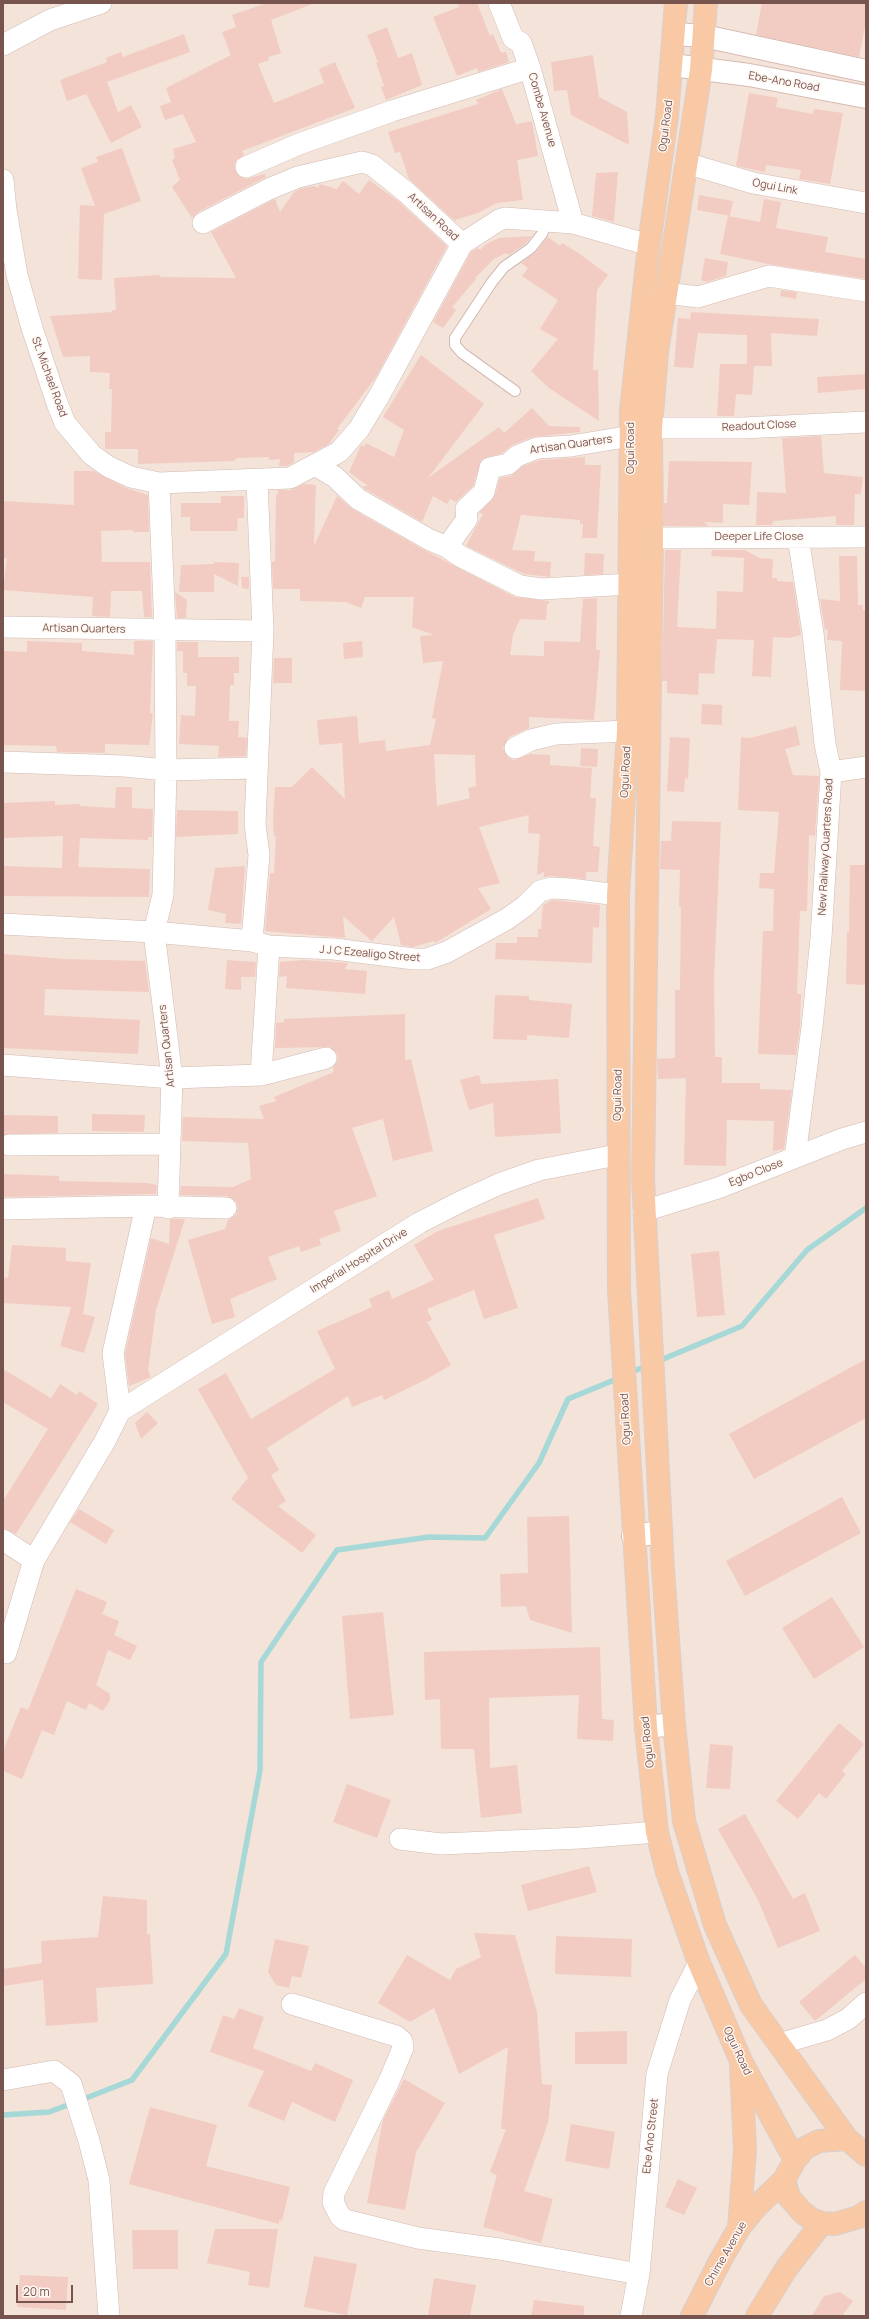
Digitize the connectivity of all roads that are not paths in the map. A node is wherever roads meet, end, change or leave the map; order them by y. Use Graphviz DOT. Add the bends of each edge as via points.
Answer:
graph roads {
  1 [pos="101,3"];
  2 [pos="499,3"];
  3 [pos="676,3"];
  4 [pos="706,3"];
  5 [pos="675,34"];
  6 [pos="704,36"];
  7 [pos="3,45"];
  8 [pos="672,65"];
  9 [pos="530,68"];
  10 [pos="701,70"];
  11 [pos="866,71"];
  12 [pos="866,97"];
  13 [pos="686,163"];
  14 [pos="3,180"];
  15 [pos="275,187"];
  16 [pos="866,203"];
  17 [pos="548,220"];
  18 [pos="573,222"];
  19 [pos="204,223"];
  20 [pos="462,244"];
  21 [pos="649,245"];
  22 [pos="866,291"];
  23 [pos="666,293"];
  24 [pos="514,391"];
  25 [pos="866,422"];
  26 [pos="651,428"];
  27 [pos="631,436"];
  28 [pos="315,465"];
  29 [pos="257,480"];
  30 [pos="160,483"];
  31 [pos="798,537"];
  32 [pos="866,537"];
  33 [pos="652,538"];
  34 [pos="447,547"];
  35 [pos="630,584"];
  36 [pos="3,627"];
  37 [pos="165,630"];
  38 [pos="263,632"];
  39 [pos="628,731"];
  40 [pos="515,748"];
  41 [pos="3,762"];
  42 [pos="866,767"];
  43 [pos="258,768"];
  44 [pos="166,770"];
  45 [pos="831,772"];
  46 [pos="618,895"];
  47 [pos="3,924"];
  48 [pos="154,932"];
  49 [pos="260,944"];
  50 [pos="326,1058"];
  51 [pos="3,1065"];
  52 [pos="261,1075"];
  53 [pos="172,1078"];
  54 [pos="618,1101"];
  55 [pos="643,1102"];
  56 [pos="866,1132"];
  57 [pos="170,1144"];
  58 [pos="9,1145"];
  59 [pos="617,1155"];
  60 [pos="795,1157"];
  61 [pos="146,1206"];
  62 [pos="168,1208"];
  63 [pos="226,1208"];
  64 [pos="3,1209"];
  65 [pos="644,1212"];
  66 [pos="120,1411"];
  67 [pos="661,1532"];
  68 [pos="633,1536"];
  69 [pos="3,1540"];
  70 [pos="34,1560"];
  71 [pos="6,1652"];
  72 [pos="674,1724"];
  73 [pos="646,1727"];
  74 [pos="657,1832"];
  75 [pos="400,1839"];
  76 [pos="699,1963"];
  77 [pos="866,2003"];
  78 [pos="292,2004"];
  79 [pos="779,2044"];
  80 [pos="741,2061"];
  81 [pos="3,2080"];
  82 [pos="846,2139"];
  83 [pos="866,2155"];
  84 [pos="795,2160"];
  85 [pos="784,2180"];
  86 [pos="866,2212"];
  87 [pos="822,2223"];
  88 [pos="739,2228"];
  89 [pos="639,2274"];
  90 [pos="109,2316"];
  91 [pos="631,2316"];
  92 [pos="692,2316"];
  93 [pos="757,2316"];
  1 -- 7 [label="street" via="50,20"];
  2 -- 9 [label="street, Combe Avenue" via="513,38 521,43"];
  3 -- 5 [label="main road, Ogui Road"];
  4 -- 6 [label="main road, Ogui Road"];
  5 -- 6 [label="main road"];
  5 -- 8 [label="main road, Ogui Road"];
  6 -- 10 [label="main road, Ogui Road"];
  6 -- 11 [label="main road"];
  8 -- 10 [label="main road, Ebe-Ano Road"];
  8 -- 21 [label="main road, Ogui Road"];
  9 -- 15 [label="street" via="392,111 298,144 255,163"];
  9 -- 18 [label="street, Combe Avenue"];
  10 -- 12 [label="main road, Ebe-Ano Road" via="749,75"];
  10 -- 13 [label="main road, Ogui Road"];
  13 -- 16 [label="street, Ogui Link" via="753,183"];
  13 -- 23 [label="main road, Ogui Road"];
  14 -- 30 [label="street, St. Michael Road" via="17,274 32,328 65,422 92,455 109,467 131,477"];
  15 -- 19 [label="street, Artisan Road"];
  15 -- 20 [label="street, Artisan Road" via="298,177 362,162 372,165 406,192"];
  17 -- 18 [label="street"];
  17 -- 20 [label="street" via="505,218"];
  17 -- 24 [label="lane" via="542,234 531,248 504,267 492,282 455,338 455,345 462,354"];
  18 -- 21 [label="street"];
  20 -- 28 [label="street, Artisan Road" via="359,429 339,452"];
  21 -- 27 [label="main road, Ogui Road" via="631,410"];
  22 -- 23 [label="street" via="769,276 698,297"];
  23 -- 26 [label="main road, Ogui Road" via="657,352"];
  25 -- 26 [label="street, Readout Close" via="743,428"];
  26 -- 33 [label="main road, Ogui Road"];
  27 -- 34 [label="street, Artisan Quarters" via="571,446 537,448 517,456 508,464 490,468 484,492 466,509 467,519"];
  27 -- 35 [label="main road, Ogui Road"];
  28 -- 29 [label="street, St. Michael Road" via="290,478"];
  28 -- 34 [label="street" via="335,477 358,499"];
  29 -- 30 [label="street, St. Michael Road" via="220,479"];
  29 -- 38 [label="street"];
  30 -- 37 [label="street, Artisan Quarters"];
  31 -- 32 [label="street, Deeper Life Close"];
  31 -- 33 [label="street, Deeper Life Close"];
  31 -- 45 [label="street, New Railway Quarters Road" via="813,632 825,744"];
  33 -- 55 [label="main road, Ogui Road"];
  34 -- 35 [label="street" via="520,586 542,589"];
  35 -- 39 [label="main road, Ogui Road"];
  36 -- 37 [label="street, Artisan Quarters"];
  37 -- 38 [label="street, Artisan Quarters"];
  37 -- 44 [label="street, Artisan Quarters"];
  38 -- 43 [label="street"];
  39 -- 40 [label="street" via="556,734 531,740"];
  39 -- 46 [label="main road, Ogui Road"];
  41 -- 44 [label="street"];
  42 -- 45 [label="street"];
  43 -- 44 [label="street"];
  43 -- 49 [label="street" via="255,824 259,855"];
  44 -- 48 [label="street, Artisan Quarters" via="163,896"];
  45 -- 60 [label="street, New Railway Quarters Road" via="821,938"];
  46 -- 49 [label="street, J J C Ezealigo Street" via="551,888 540,891 507,919 447,952 427,959"];
  46 -- 54 [label="main road, Ogui Road"];
  47 -- 48 [label="street"];
  48 -- 49 [label="street"];
  48 -- 53 [label="street, Artisan Quarters"];
  49 -- 52 [label="street"];
  50 -- 52 [label="street"];
  51 -- 53 [label="street"];
  52 -- 53 [label="street"];
  53 -- 57 [label="street, Artisan Quarters"];
  54 -- 55 [label="main road"];
  54 -- 59 [label="main road, Ogui Road"];
  55 -- 65 [label="main road, Ogui Road"];
  56 -- 60 [label="street, Egbo Close"];
  57 -- 58 [label="street"];
  57 -- 62 [label="street, Artisan Quarters"];
  59 -- 66 [label="street, Imperial Hospital Drive" via="539,1170 499,1184 419,1223"];
  59 -- 68 [label="main road, Ogui Road" via="618,1290"];
  60 -- 65 [label="street, Egbo Close" via="718,1188"];
  61 -- 62 [label="street"];
  61 -- 64 [label="street"];
  61 -- 66 [label="street" via="113,1352"];
  62 -- 63 [label="street"];
  65 -- 67 [label="main road, Ogui Road"];
  66 -- 70 [label="street" via="105,1441"];
  67 -- 68 [label="main road"];
  67 -- 72 [label="main road, Ogui Road"];
  68 -- 73 [label="main road, Ogui Road"];
  69 -- 70 [label="street"];
  70 -- 71 [label="street"];
  72 -- 73 [label="main road"];
  72 -- 79 [label="main road, Ogui Road" via="684,1821 715,1926 752,2005"];
  73 -- 74 [label="main road, Ogui Road"];
  74 -- 75 [label="street" via="441,1844"];
  74 -- 76 [label="main road, Ogui Road" via="667,1872"];
  76 -- 80 [label="main road, Ogui Road"];
  76 -- 89 [label="street, Ebe Ano Street" via="680,2000 657,2074"];
  77 -- 79 [label="street" via="848,2019 827,2030"];
  78 -- 89 [label="street" via="402,2040 403,2048 389,2081 334,2193 333,2202 345,2220 418,2238 499,2249"];
  79 -- 82 [label="main road, Ogui Road"];
  80 -- 84 [label="main road, Ogui Road"];
  80 -- 88 [label="main road" via="745,2149"];
  81 -- 90 [label="street" via="54,2071 64,2076 71,2084 99,2180"];
  82 -- 83 [label="main road, Ogui Road"];
  82 -- 84 [label="main road, Chime Avenue" via="819,2141 805,2148"];
  84 -- 85 [label="main road, Chime Avenue"];
  85 -- 87 [label="main road" via="789,2197 802,2212"];
  85 -- 88 [label="main road, Chime Avenue" via="756,2206"];
  86 -- 87 [label="main road" via="859,2217 835,2224"];
  87 -- 93 [label="main road" via="786,2269"];
  88 -- 92 [label="main road, Chime Avenue"];
  89 -- 91 [label="street, Ebe Ano Street"];
}
